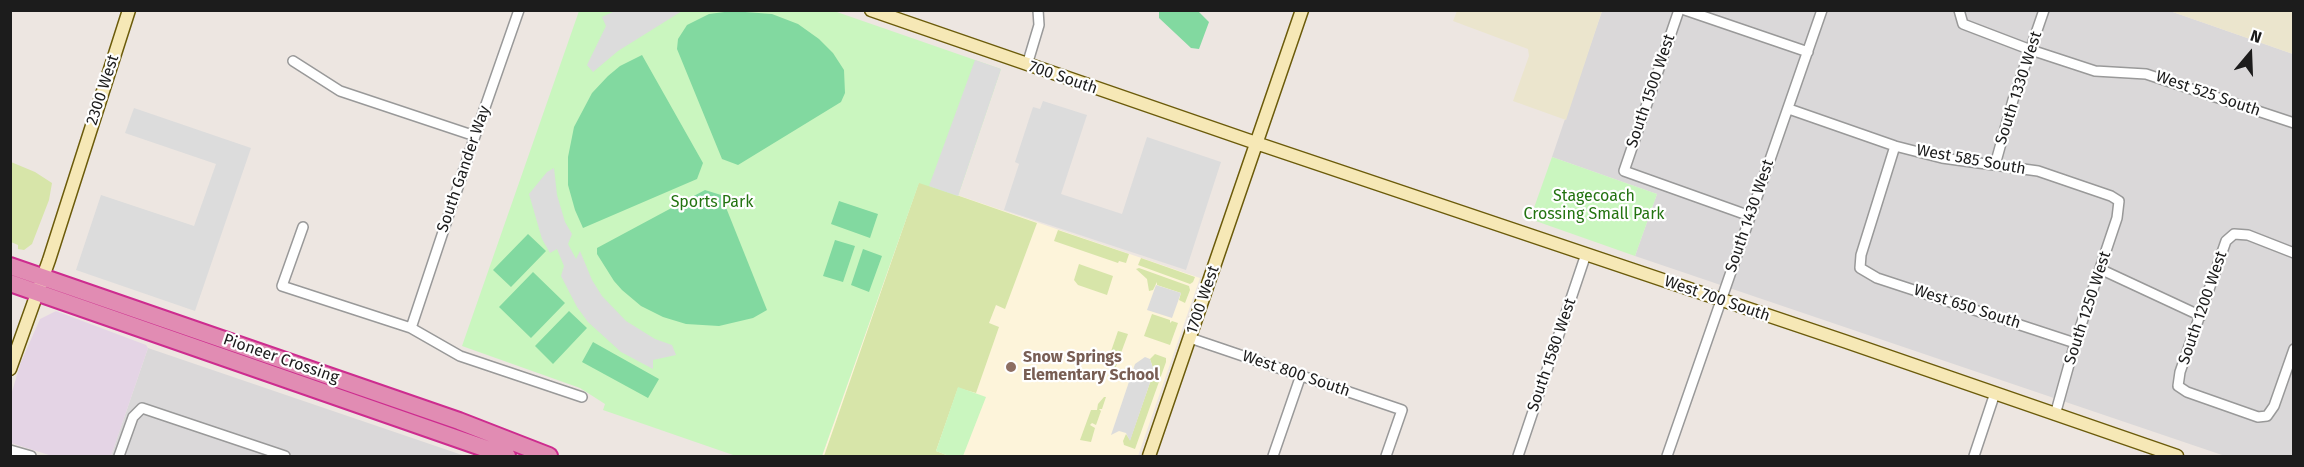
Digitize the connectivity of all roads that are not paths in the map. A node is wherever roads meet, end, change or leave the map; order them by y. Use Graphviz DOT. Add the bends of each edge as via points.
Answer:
graph roads {
  1 [pos="129,10"];
  2 [pos="519,10"];
  3 [pos="871,10"];
  4 [pos="1038,10"];
  5 [pos="1302,10"];
  6 [pos="1679,10"];
  7 [pos="1685,10"];
  8 [pos="1822,10"];
  9 [pos="1959,10"];
  10 [pos="2044,10"];
  11 [pos="2031,50"];
  12 [pos="1808,52"];
  13 [pos="293,61"];
  14 [pos="1027,65"];
  15 [pos="1789,108"];
  16 [pos="2294,123"];
  17 [pos="475,136"];
  18 [pos="1256,143"];
  19 [pos="1895,146"];
  20 [pos="1995,165"];
  21 [pos="2120,201"];
  22 [pos="1750,216"];
  23 [pos="303,227"];
  24 [pos="2294,253"];
  25 [pos="1586,254"];
  26 [pos="10,266"];
  27 [pos="2100,269"];
  28 [pos="10,283"];
  29 [pos="40,285"];
  30 [pos="1721,300"];
  31 [pos="2201,316"];
  32 [pos="411,328"];
  33 [pos="1190,338"];
  34 [pos="2075,343"];
  35 [pos="2294,349"];
  36 [pos="10,369"];
  37 [pos="1301,375"];
  38 [pos="1995,393"];
  39 [pos="582,398"];
  40 [pos="2055,415"];
  41 [pos="10,450"];
  42 [pos="2171,455"];
  43 [pos="31,456"];
  44 [pos="119,456"];
  45 [pos="285,456"];
  46 [pos="507,456"];
  47 [pos="549,456"];
  48 [pos="1149,456"];
  49 [pos="1273,456"];
  50 [pos="1386,456"];
  51 [pos="1518,456"];
  52 [pos="1667,456"];
  53 [pos="1974,456"];
  1 -- 29 [label="street, 2300 West"];
  2 -- 17 [label="street, South Gander Way"];
  3 -- 14 [label="street, 700 South"];
  4 -- 14 [label="street" via="1039,25"];
  5 -- 18 [label="street, 1700 West"];
  6 -- 22 [label="street, South 1500 West" via="1624,171"];
  7 -- 12 [label="street"];
  8 -- 12 [label="street, South 1430 West"];
  9 -- 11 [label="street, West 525 South" via="1963,24"];
  10 -- 11 [label="street, South 1330 West"];
  11 -- 16 [label="street, West 525 South" via="2095,71 2146,74"];
  11 -- 20 [label="street, South 1330 West"];
  12 -- 15 [label="street, South 1430 West"];
  13 -- 17 [label="street" via="340,91"];
  14 -- 18 [label="street, 700 South"];
  15 -- 19 [label="street, West 585 South"];
  15 -- 22 [label="street, South 1430 West"];
  17 -- 32 [label="street, South Gander Way"];
  18 -- 25 [label="street, West 700 South"];
  18 -- 33 [label="street, 1700 West"];
  19 -- 20 [label="street, West 585 South" via="1942,159"];
  19 -- 34 [label="street, West 650 South" via="1860,268 1877,278"];
  20 -- 21 [label="street, West 585 South" via="2038,171"];
  21 -- 27 [label="street, South 1250 West"];
  22 -- 30 [label="street, South 1430 West"];
  23 -- 32 [label="street" via="282,286"];
  24 -- 31 [label="street, South 1200 West" via="2248,235 2234,234 2226,241"];
  25 -- 30 [label="street, West 700 South"];
  25 -- 51 [label="street, South 1580 West"];
  26 -- 29 [label="highway, Pioneer Crossing"];
  27 -- 31 [label="street"];
  27 -- 34 [label="street, South 1250 West"];
  28 -- 29 [label="highway, Pioneer Crossing"];
  29 -- 36 [label="street, 2300 West"];
  29 -- 46 [label="highway, Pioneer Crossing"];
  29 -- 47 [label="highway, Pioneer Crossing" via="459,421"];
  30 -- 38 [label="street, West 700 South"];
  30 -- 52 [label="street, South 1430 West"];
  31 -- 35 [label="street, South 1200 West" via="2180,372 2178,386 2187,392 2258,417 2267,416"];
  32 -- 39 [label="street" via="460,356"];
  33 -- 37 [label="street, West 800 South"];
  33 -- 48 [label="street, 1700 West"];
  34 -- 40 [label="street, South 1250 West"];
  37 -- 49 [label="street"];
  37 -- 50 [label="street, West 800 South" via="1402,411"];
  38 -- 40 [label="street, West 700 South"];
  38 -- 53 [label="street"];
  40 -- 42 [label="street, West 700 South"];
  41 -- 43 [label="street"];
  44 -- 45 [label="street" via="133,417 137,411 146,409"];
}
